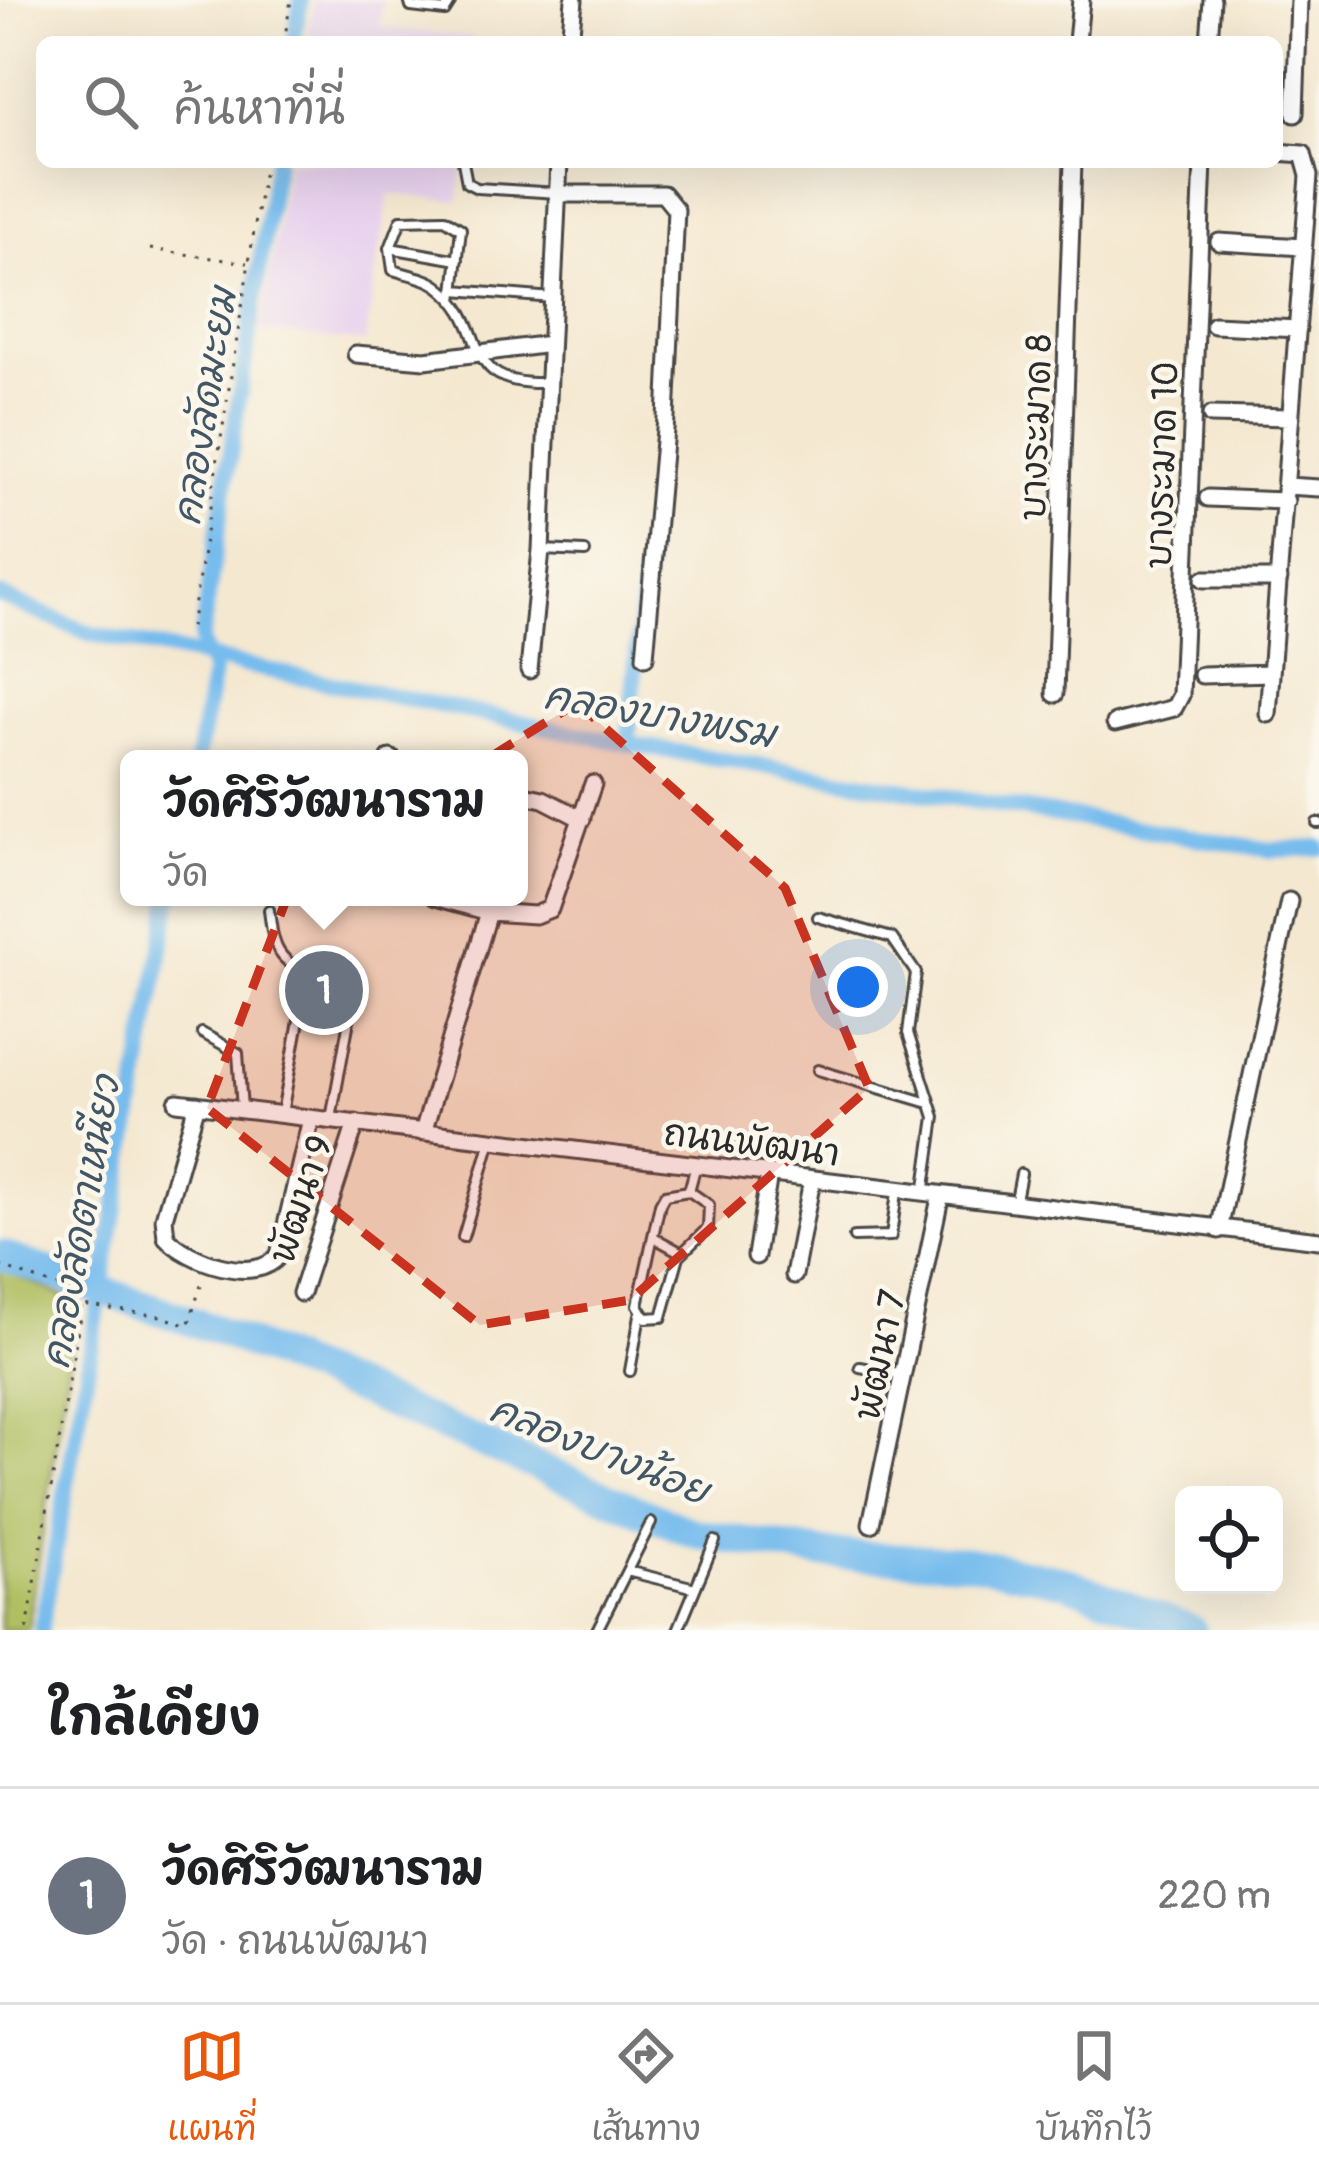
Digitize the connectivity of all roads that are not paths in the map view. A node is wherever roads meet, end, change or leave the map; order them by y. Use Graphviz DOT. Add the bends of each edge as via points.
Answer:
graph roads {
  1 [pos="409,0"];
  2 [pos="452,0"];
  3 [pos="574,0"];
  4 [pos="1081,0"];
  5 [pos="1212,0"];
  6 [pos="1300,0"];
  7 [pos="571,36"];
  8 [pos="1077,36"];
  9 [pos="1209,36"];
  10 [pos="1295,114"];
  11 [pos="1283,152"];
  12 [pos="464,168"];
  13 [pos="560,168"];
  14 [pos="1073,168"];
  15 [pos="1203,168"];
  16 [pos="560,194"];
  17 [pos="1219,242"];
  18 [pos="1304,247"];
  19 [pos="390,248"];
  20 [pos="458,260"];
  21 [pos="454,296"];
  22 [pos="553,298"];
  23 [pos="1214,325"];
  24 [pos="1298,329"];
  25 [pos="550,344"];
  26 [pos="480,349"];
  27 [pos="356,354"];
  28 [pos="549,383"];
  29 [pos="1211,415"];
  30 [pos="1291,417"];
  31 [pos="1319,488"];
  32 [pos="1287,494"];
  33 [pos="1208,498"];
  34 [pos="542,550"];
  35 [pos="585,553"];
  36 [pos="1204,579"];
  37 [pos="1279,579"];
  38 [pos="645,657"];
  39 [pos="529,670"];
  40 [pos="1271,674"];
  41 [pos="1202,675"];
  42 [pos="1055,694"];
  43 [pos="1268,714"];
  44 [pos="1115,723"];
  45 [pos="593,784"];
  46 [pos="528,796"];
  47 [pos="582,820"];
  48 [pos="1289,901"];
  49 [pos="467,906"];
  50 [pos="269,910"];
  51 [pos="488,912"];
  52 [pos="818,916"];
  53 [pos="308,972"];
  54 [pos="202,1033"];
  55 [pos="818,1070"];
  56 [pos="177,1102"];
  57 [pos="197,1104"];
  58 [pos="931,1104"];
  59 [pos="242,1109"];
  60 [pos="282,1113"];
  61 [pos="311,1119"];
  62 [pos="330,1120"];
  63 [pos="356,1123"];
  64 [pos="424,1130"];
  65 [pos="492,1139"];
  66 [pos="696,1166"];
  67 [pos="769,1174"];
  68 [pos="1021,1174"];
  69 [pos="812,1180"];
  70 [pos="689,1191"];
  71 [pos="897,1192"];
  72 [pos="932,1196"];
  73 [pos="1015,1207"];
  74 [pos="1219,1230"];
  75 [pos="463,1237"];
  76 [pos="854,1237"];
  77 [pos="652,1238"];
  78 [pos="1319,1240"];
  79 [pos="682,1253"];
  80 [pos="756,1256"];
  81 [pos="794,1275"];
  82 [pos="301,1294"];
  83 [pos="640,1315"];
  84 [pos="860,1367"];
  85 [pos="630,1371"];
  86 [pos="906,1376"];
  87 [pos="652,1523"];
  88 [pos="871,1524"];
  89 [pos="715,1541"];
  90 [pos="627,1570"];
  91 [pos="696,1588"];
  92 [pos="597,1630"];
  93 [pos="678,1630"];
  1 -- 2 [label="lane" via="411,7 445,11"];
  3 -- 7 [label="street"];
  4 -- 8 [label="street"];
  5 -- 9 [label="street"];
  6 -- 10 [label="street"];
  11 -- 18 [label="street" via="1298,152 1308,163"];
  12 -- 16 [label="lane" via="477,188"];
  13 -- 16 [label="street"];
  14 -- 42 [label="street, บางระมาด 8"];
  15 -- 44 [label="street, บางระมาด 10" via="1181,695 1174,708"];
  16 -- 22 [label="street"];
  16 -- 38 [label="street" via="663,194 676,210"];
  17 -- 18 [label="street"];
  18 -- 24 [label="street"];
  19 -- 20 [label="lane"];
  19 -- 20 [label="lane" via="400,220 446,219 460,229"];
  19 -- 21 [label="lane" via="393,271"];
  20 -- 21 [label="lane"];
  21 -- 22 [label="lane"];
  21 -- 26 [label="lane"];
  22 -- 25 [label="street"];
  23 -- 24 [label="street"];
  24 -- 30 [label="street"];
  25 -- 26 [label="street"];
  25 -- 28 [label="street"];
  26 -- 27 [label="street" via="425,360"];
  26 -- 28 [label="lane" via="502,380"];
  28 -- 34 [label="street"];
  29 -- 30 [label="street"];
  30 -- 32 [label="street"];
  31 -- 32 [label="street"];
  32 -- 33 [label="street"];
  32 -- 37 [label="street"];
  34 -- 35 [label="lane"];
  34 -- 39 [label="street"];
  36 -- 37 [label="street"];
  37 -- 40 [label="street"];
  40 -- 41 [label="street"];
  40 -- 43 [label="street"];
  45 -- 47 [label="street"];
  46 -- 47 [label="street"];
  47 -- 51 [label="street" via="550,909"];
  48 -- 74 [label="street"];
  49 -- 51 [label="street"];
  50 -- 53 [label="lane" via="274,946"];
  51 -- 64 [label="street"];
  52 -- 58 [label="lane" via="892,938 913,965 908,1033"];
  53 -- 60 [label="lane"];
  53 -- 62 [label="lane" via="345,976 356,987"];
  54 -- 59 [label="lane" via="238,1053"];
  55 -- 58 [label="lane"];
  56 -- 57 [label="street, ถนนพัฒนา"];
  57 -- 59 [label="street, ถนนพัฒนา"];
  57 -- 61 [label="street" via="164,1229 175,1247 248,1270 276,1261"];
  58 -- 72 [label="lane"];
  59 -- 60 [label="street, ถนนพัฒนา"];
  60 -- 61 [label="street, ถนนพัฒนา"];
  61 -- 62 [label="street, ถนนพัฒนา"];
  62 -- 63 [label="street, ถนนพัฒนา"];
  63 -- 64 [label="street, ถนนพัฒนา"];
  63 -- 82 [label="street, พัฒนา 9"];
  64 -- 65 [label="street, ถนนพัฒนา"];
  65 -- 66 [label="street, ถนนพัฒนา"];
  65 -- 75 [label="lane"];
  66 -- 67 [label="street, ถนนพัฒนา"];
  66 -- 70 [label="lane"];
  67 -- 69 [label="street, ถนนพัฒนา"];
  67 -- 80 [label="street"];
  68 -- 73 [label="lane"];
  69 -- 71 [label="street, ถนนพัฒนา"];
  69 -- 81 [label="street"];
  70 -- 77 [label="lane" via="665,1195"];
  70 -- 79 [label="lane" via="705,1198 710,1219"];
  71 -- 72 [label="street, ถนนพัฒนา"];
  71 -- 76 [label="lane" via="891,1236"];
  72 -- 73 [label="street, ถนนพัฒนา"];
  72 -- 86 [label="street, พัฒนา 7"];
  73 -- 74 [label="street, ถนนพัฒนา"];
  74 -- 78 [label="street, ถนนพัฒนา"];
  77 -- 79 [label="lane"];
  77 -- 83 [label="lane"];
  79 -- 83 [label="lane" via="662,1317"];
  83 -- 85 [label="lane"];
  84 -- 86 [label="lane"];
  86 -- 88 [label="street, พัฒนา 7"];
  87 -- 90 [label="lane"];
  89 -- 91 [label="lane"];
  90 -- 91 [label="lane"];
  90 -- 92 [label="lane"];
  91 -- 93 [label="lane"];
}
